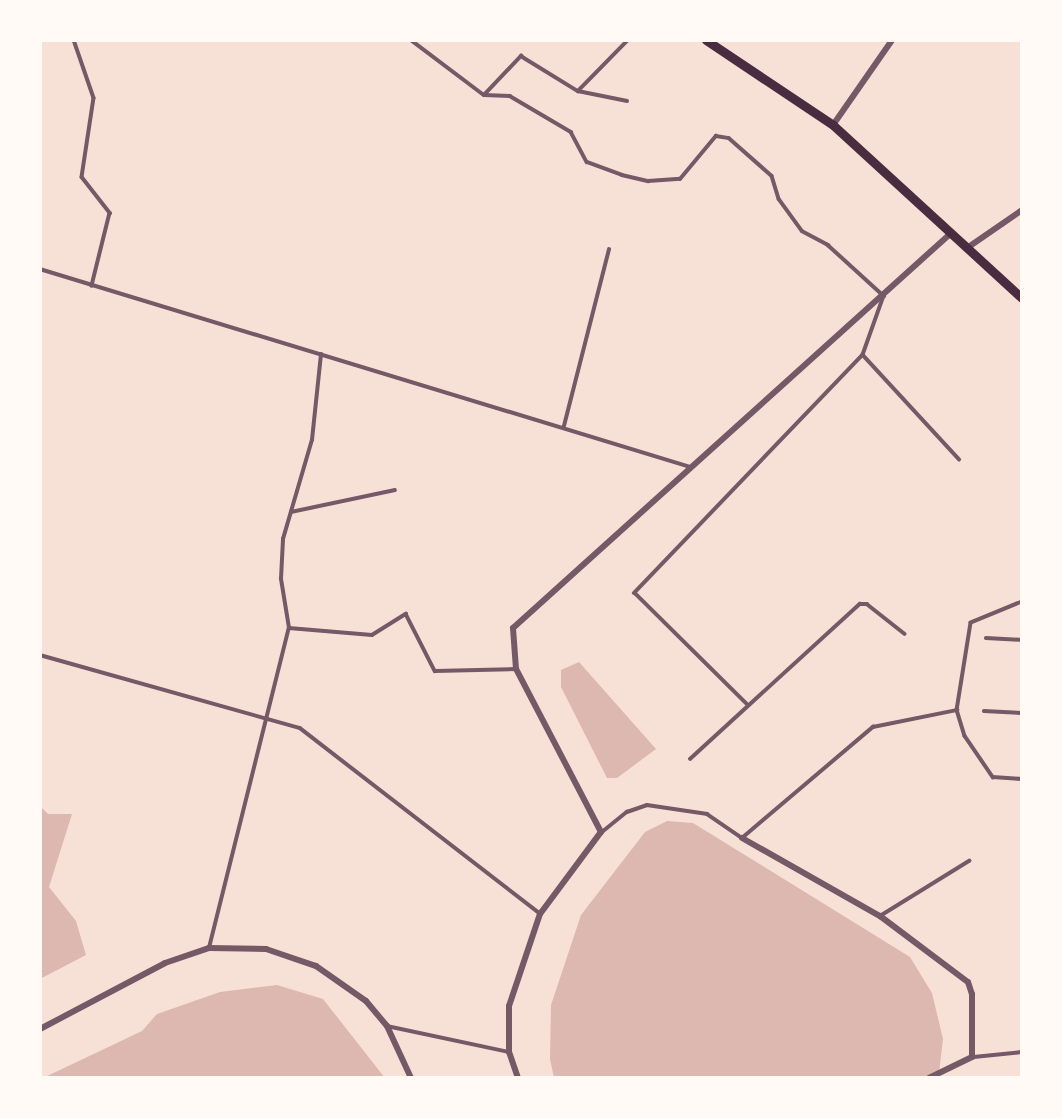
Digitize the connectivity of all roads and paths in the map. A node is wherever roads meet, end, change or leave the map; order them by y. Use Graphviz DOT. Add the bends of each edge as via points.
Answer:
graph roads {
  1 [pos="74,40"];
  2 [pos="411,40"];
  3 [pos="628,40"];
  4 [pos="706,40"];
  5 [pos="892,40"];
  6 [pos="578,91"];
  7 [pos="484,95"];
  8 [pos="627,101"];
  9 [pos="833,125"];
  10 [pos="1022,210"];
  11 [pos="951,233"];
  12 [pos="967,248"];
  13 [pos="609,250"];
  14 [pos="40,268"];
  15 [pos="92,286"];
  16 [pos="884,296"];
  17 [pos="1022,298"];
  18 [pos="321,354"];
  19 [pos="863,355"];
  20 [pos="564,426"];
  21 [pos="959,459"];
  22 [pos="694,468"];
  23 [pos="395,490"];
  24 [pos="291,512"];
  25 [pos="1022,602"];
  26 [pos="289,628"];
  27 [pos="905,634"];
  28 [pos="986,638"];
  29 [pos="1022,640"];
  30 [pos="40,655"];
  31 [pos="516,669"];
  32 [pos="748,705"];
  33 [pos="957,710"];
  34 [pos="984,711"];
  35 [pos="1022,713"];
  36 [pos="267,716"];
  37 [pos="690,759"];
  38 [pos="1022,779"];
  39 [pos="601,832"];
  40 [pos="742,838"];
  41 [pos="969,860"];
  42 [pos="540,914"];
  43 [pos="880,916"];
  44 [pos="209,948"];
  45 [pos="387,1026"];
  46 [pos="40,1029"];
  47 [pos="509,1052"];
  48 [pos="1022,1052"];
  49 [pos="971,1057"];
  50 [pos="411,1078"];
  51 [pos="518,1078"];
  52 [pos="929,1078"];
  1 -- 15 [label="lane" via="94,98 82,177 110,213"];
  2 -- 7 [label="lane"];
  3 -- 6 [label="lane"];
  4 -- 9 [label="main road"];
  5 -- 9 [label="street"];
  6 -- 7 [label="lane" via="521,56"];
  6 -- 8 [label="lane"];
  7 -- 16 [label="lane" via="510,96 571,132 587,162 648,181 680,179 716,136 729,138 772,176 779,200 802,231 828,245"];
  9 -- 11 [label="main road"];
  10 -- 12 [label="street"];
  11 -- 12 [label="main road"];
  11 -- 16 [label="street"];
  12 -- 17 [label="main road"];
  13 -- 20 [label="lane"];
  14 -- 15 [label="lane"];
  15 -- 18 [label="lane"];
  16 -- 19 [label="lane"];
  16 -- 22 [label="street"];
  18 -- 20 [label="lane"];
  18 -- 24 [label="lane" via="312,440"];
  19 -- 21 [label="lane"];
  19 -- 32 [label="lane" via="635,593"];
  20 -- 22 [label="lane"];
  22 -- 31 [label="street" via="513,628"];
  23 -- 24 [label="lane"];
  24 -- 26 [label="lane" via="281,579"];
  25 -- 33 [label="lane" via="971,622"];
  26 -- 31 [label="lane" via="372,635 406,614 435,671"];
  26 -- 36 [label="lane"];
  27 -- 32 [label="lane" via="867,604 860,604"];
  28 -- 29 [label="lane"];
  30 -- 36 [label="lane"];
  31 -- 39 [label="street"];
  32 -- 37 [label="lane"];
  33 -- 38 [label="lane" via="965,736 993,777"];
  33 -- 40 [label="lane" via="873,727"];
  34 -- 35 [label="lane"];
  36 -- 42 [label="lane" via="299,728"];
  36 -- 44 [label="lane"];
  39 -- 40 [label="lane" via="627,812 647,805 707,814"];
  39 -- 42 [label="street"];
  40 -- 43 [label="street"];
  41 -- 43 [label="lane"];
  42 -- 47 [label="street" via="509,1006"];
  43 -- 49 [label="street" via="968,982 972,994"];
  44 -- 45 [label="street" via="266,949 316,966 366,1002"];
  44 -- 46 [label="street" via="165,963"];
  45 -- 47 [label="lane"];
  45 -- 50 [label="street"];
  47 -- 51 [label="street"];
  48 -- 49 [label="lane"];
  49 -- 52 [label="street"];
}
